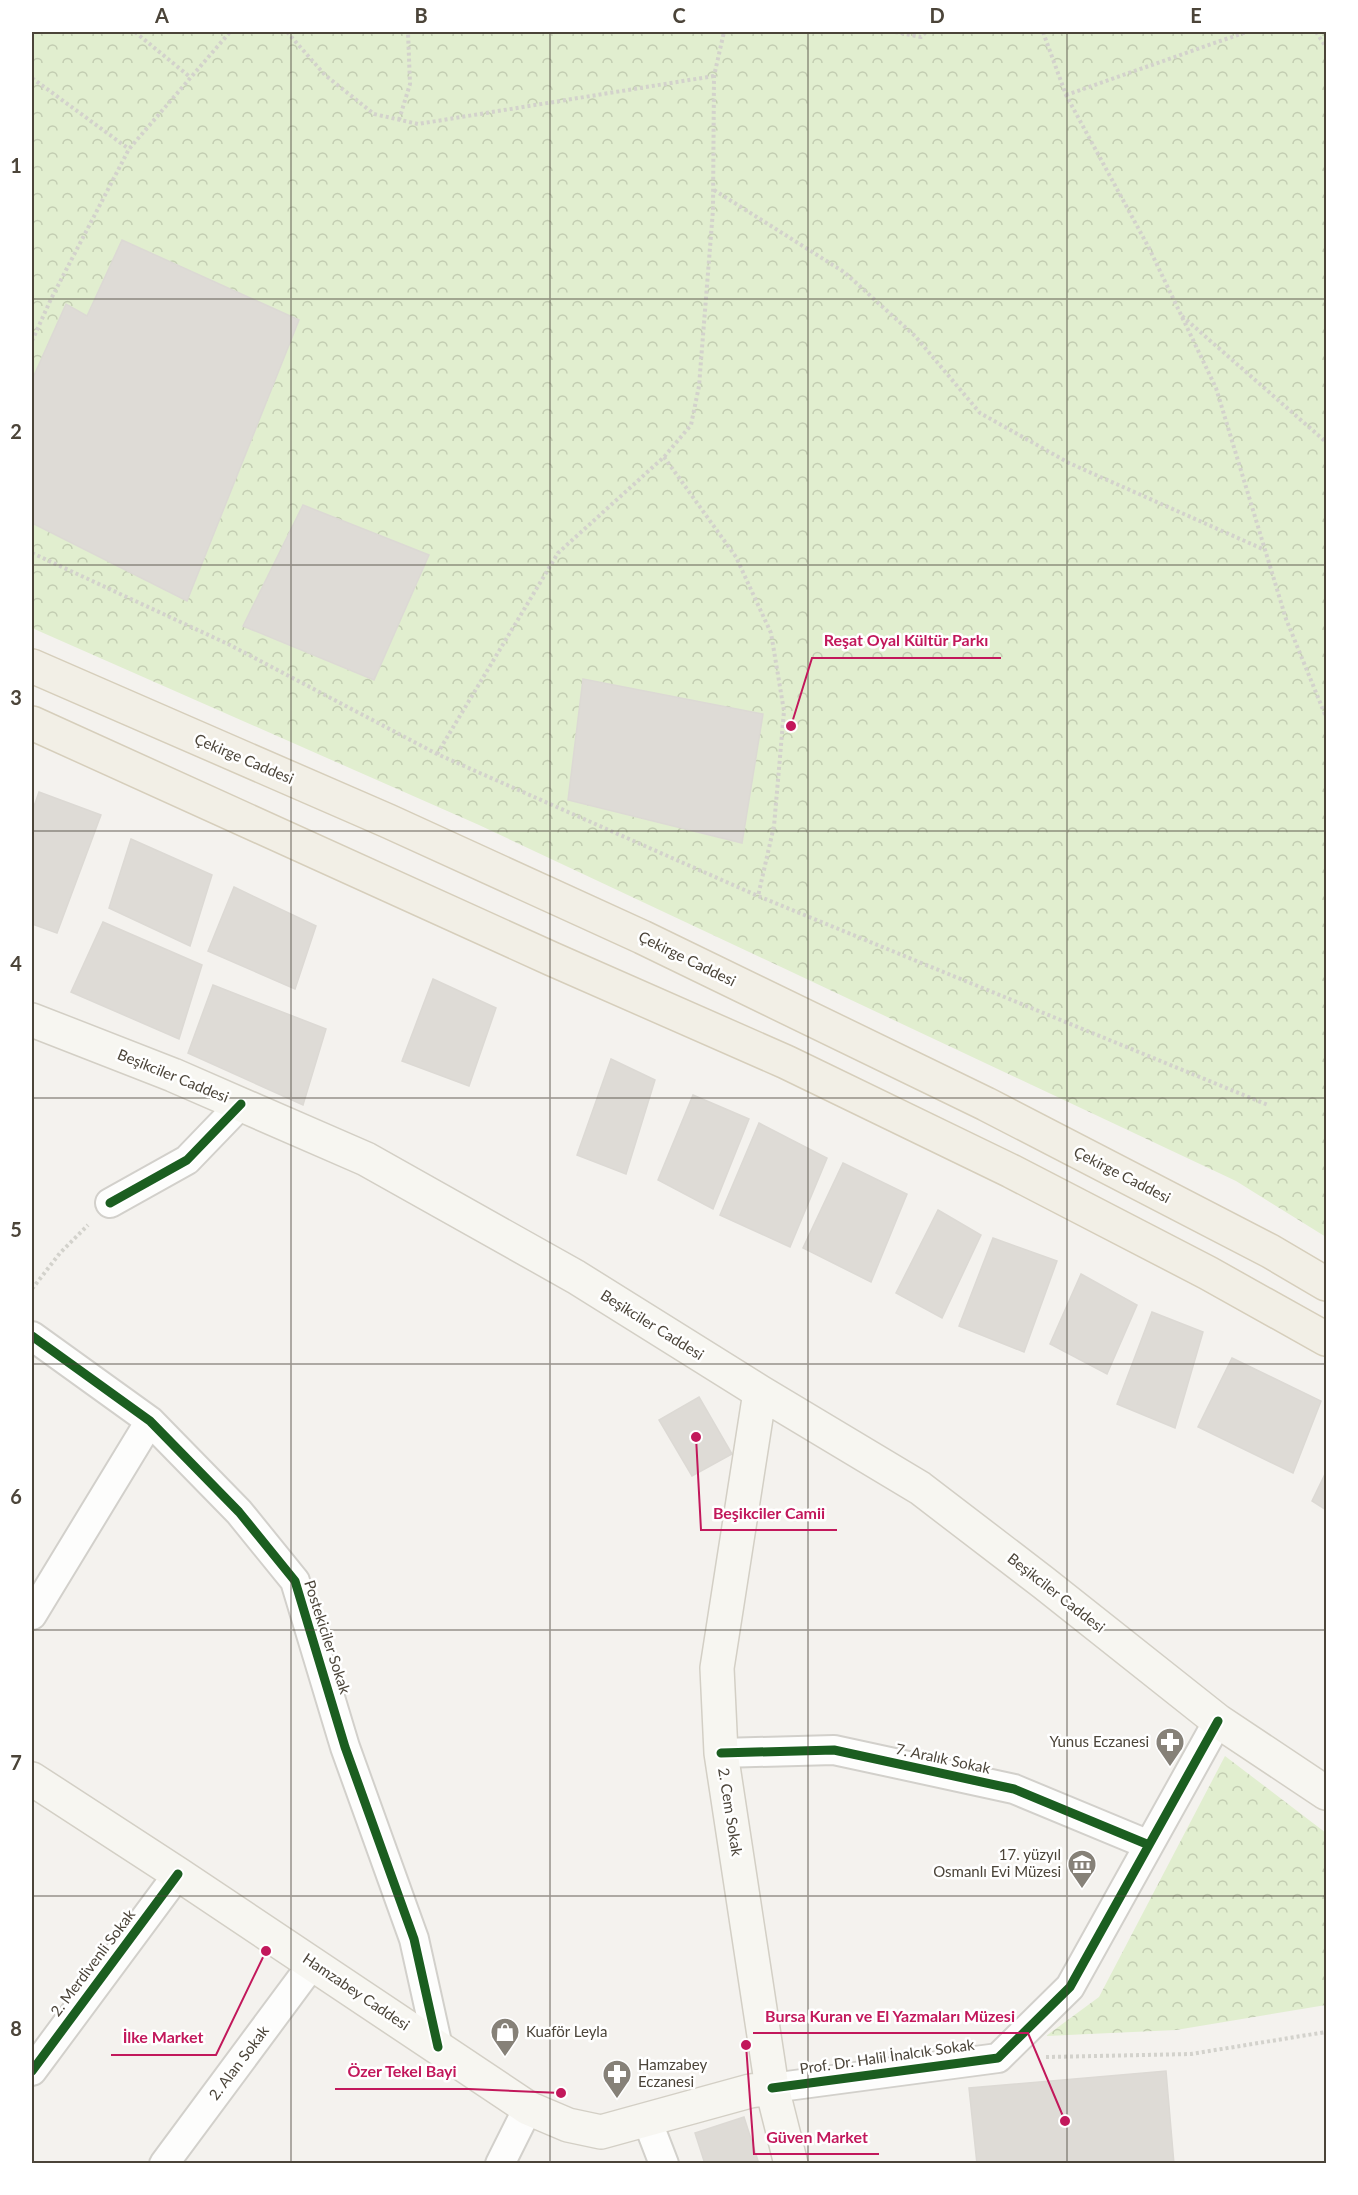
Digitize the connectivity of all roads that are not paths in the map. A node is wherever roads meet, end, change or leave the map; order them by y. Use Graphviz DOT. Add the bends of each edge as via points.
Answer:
graph roads {
  1 [pos="32,666"];
  2 [pos="32,723"];
  3 [pos="32,1020"];
  4 [pos="241,1104"];
  5 [pos="110,1203"];
  6 [pos="1326,1284"];
  7 [pos="32,1336"];
  8 [pos="1326,1340"];
  9 [pos="760,1392"];
  10 [pos="150,1421"];
  11 [pos="32,1615"];
  12 [pos="1218,1721"];
  13 [pos="721,1753"];
  14 [pos="33,1783"];
  15 [pos="1326,1793"];
  16 [pos="1149,1845"];
  17 [pos="178,1874"];
  18 [pos="313,1963"];
  19 [pos="438,2047"];
  20 [pos="32,2070"];
  21 [pos="772,2088"];
  22 [pos="528,2108"];
  23 [pos="647,2120"];
  24 [pos="164,2163"];
  25 [pos="500,2163"];
  26 [pos="664,2163"];
  27 [pos="791,2163"];
  1 -- 6 [label="main road, Çekirge Caddesi" via="642,937 986,1104"];
  2 -- 8 [label="main road" via="786,1062 1208,1272"];
  3 -- 4 [label="main road, Beşikciler Caddesi"];
  4 -- 5 [label="street" via="187,1160"];
  4 -- 9 [label="main road, Beşikciler Caddesi" via="366,1159 576,1277"];
  7 -- 10 [label="street, Postekiciler Sokak"];
  9 -- 12 [label="main road, Beşikciler Caddesi" via="920,1488"];
  9 -- 13 [label="main road, 2. Cem Sokak" via="717,1668"];
  10 -- 11 [label="street"];
  10 -- 19 [label="street, Postekiciler Sokak" via="239,1512 295,1581 345,1747 414,1939"];
  12 -- 15 [label="main road, Beşikciler Caddesi"];
  12 -- 16 [label="street, Prof. Dr. Halil İnalcık Sokak"];
  13 -- 16 [label="street, 7. Aralık Sokak" via="834,1750 1014,1789"];
  13 -- 21 [label="main road, 2. Cem Sokak"];
  14 -- 17 [label="main road, Hamzabey Caddesi"];
  16 -- 21 [label="street, Prof. Dr. Halil İnalcık Sokak" via="1070,1987 998,2058"];
  17 -- 18 [label="main road, Hamzabey Caddesi"];
  17 -- 20 [label="street, 2. Merdivenli Sokak"];
  18 -- 19 [label="main road, Hamzabey Caddesi"];
  18 -- 24 [label="street, 2. Alan Sokak"];
  19 -- 22 [label="main road, Hamzabey Caddesi"];
  21 -- 23 [label="main road, Hamzabey Caddesi"];
  21 -- 27 [label="main road, 2. Cem Sokak"];
  22 -- 23 [label="main road, Hamzabey Caddesi" via="568,2125 601,2132"];
  22 -- 25 [label="street"];
  23 -- 26 [label="street"];
}
